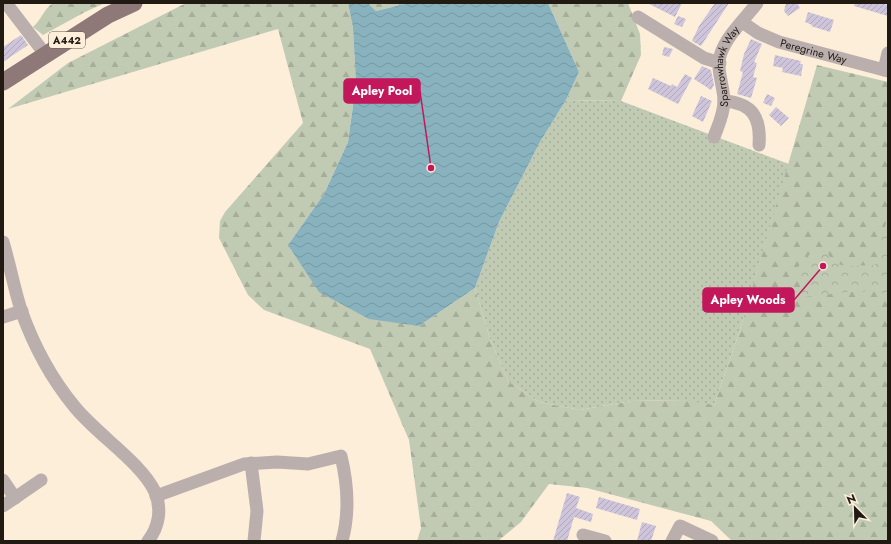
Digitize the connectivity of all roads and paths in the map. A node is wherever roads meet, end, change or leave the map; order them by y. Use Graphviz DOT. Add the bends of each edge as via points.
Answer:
graph roads {
  1 [pos="6,3"];
  2 [pos="134,3"];
  3 [pos="757,3"];
  4 [pos="638,18"];
  5 [pos="742,22"];
  6 [pos="888,53"];
  7 [pos="45,54"];
  8 [pos="720,63"];
  9 [pos="886,71"];
  10 [pos="4,79"];
  11 [pos="724,101"];
  12 [pos="714,137"];
  13 [pos="759,145"];
  14 [pos="3,242"];
  15 [pos="22,311"];
  16 [pos="3,317"];
  17 [pos="251,463"];
  18 [pos="3,480"];
  19 [pos="41,480"];
  20 [pos="156,496"];
  21 [pos="15,498"];
  22 [pos="3,506"];
  23 [pos="583,535"];
  24 [pos="148,541"];
  25 [pos="254,541"];
  26 [pos="342,541"];
  27 [pos="605,541"];
  28 [pos="672,541"];
  29 [pos="712,541"];
  1 -- 7 [label="street"];
  2 -- 7 [label="main road, A442" via="108,15"];
  3 -- 5 [label="street, Sparrowhawk Way"];
  4 -- 8 [label="street" via="704,58"];
  5 -- 8 [label="street, Sparrowhawk Way" via="727,40 720,54"];
  5 -- 9 [label="street, Peregrine Way" via="758,33 779,42"];
  6 -- 9 [label="street"];
  7 -- 10 [label="main road, A442"];
  8 -- 11 [label="street, Sparrowhawk Way"];
  11 -- 12 [label="street, Sparrowhawk Way"];
  11 -- 13 [label="street" via="737,102 756,117 760,128"];
  14 -- 15 [label="street"];
  15 -- 16 [label="street"];
  15 -- 20 [label="street" via="40,354 66,396 95,429 143,474"];
  17 -- 20 [label="street" via="236,466"];
  17 -- 25 [label="street" via="257,511"];
  17 -- 26 [label="street" via="308,464 341,456 348,500"];
  18 -- 21 [label="street"];
  19 -- 21 [label="street"];
  20 -- 24 [label="street" via="159,514 156,528"];
  21 -- 22 [label="street"];
  23 -- 27 [label="street"];
  28 -- 29 [label="street" via="680,526"];
}
